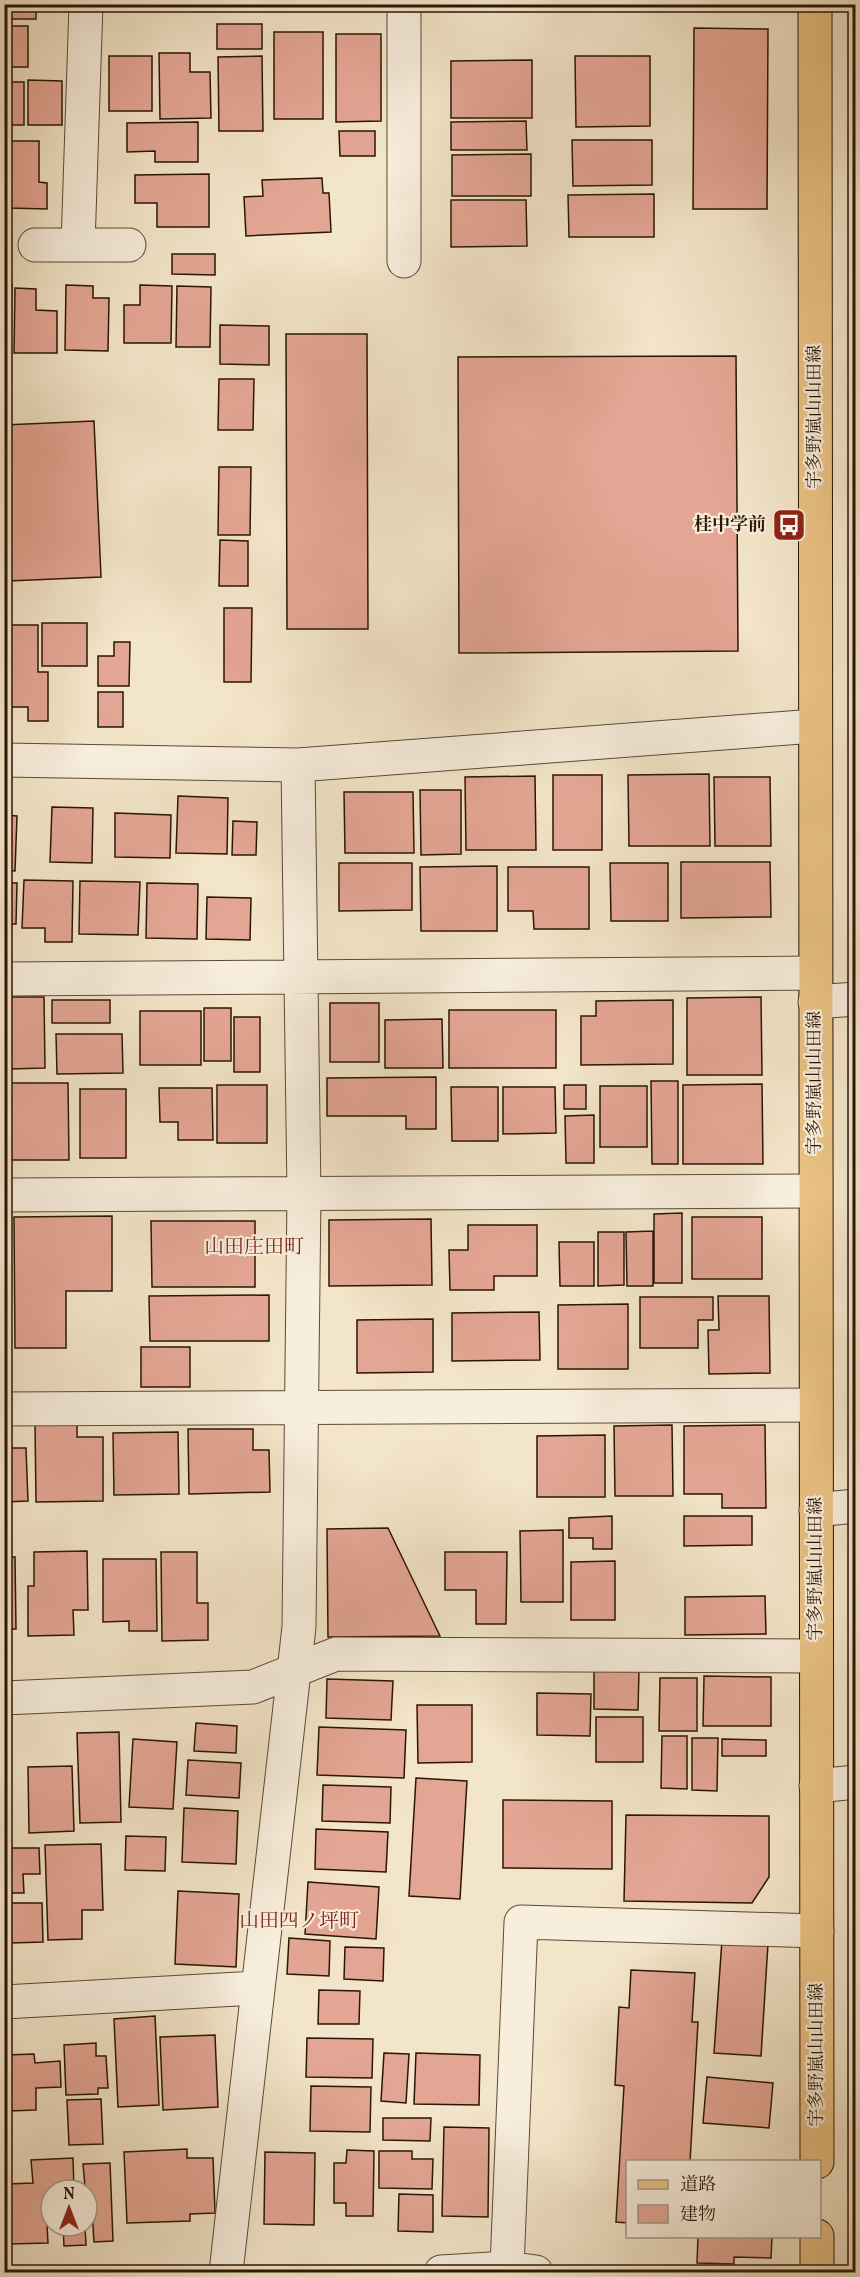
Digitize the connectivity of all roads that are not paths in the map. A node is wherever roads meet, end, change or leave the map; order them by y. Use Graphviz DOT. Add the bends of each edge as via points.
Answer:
graph roads {
  1 [pos="86,4"];
  2 [pos="404,4"];
  3 [pos="815,4"];
  4 [pos="34,245"];
  5 [pos="78,245"];
  6 [pos="129,245"];
  7 [pos="404,261"];
  8 [pos="815,726"];
  9 [pos="4,760"];
  10 [pos="298,765"];
  11 [pos="300,976"];
  12 [pos="4,979"];
  13 [pos="815,988"];
  14 [pos="855,999"];
  15 [pos="815,1191"];
  16 [pos="304,1194"];
  17 [pos="4,1195"];
  18 [pos="816,1406"];
  19 [pos="300,1407"];
  20 [pos="4,1409"];
  21 [pos="855,1506"];
  22 [pos="816,1510"];
  23 [pos="816,1656"];
  24 [pos="294,1673"];
  25 [pos="4,1698"];
  26 [pos="855,1782"];
  27 [pos="816,1786"];
  28 [pos="816,1931"];
  29 [pos="257,1988"];
  30 [pos="4,2002"];
  31 [pos="816,2160"];
  32 [pos="816,2238"];
  33 [pos="522,2270"];
  34 [pos="226,2272"];
  35 [pos="441,2272"];
  36 [pos="816,2272"];
  1 -- 5 [label="street"];
  2 -- 7 [label="street"];
  3 -- 8 [label="main road, 宇多野嵐山山田線"];
  4 -- 5 [label="street"];
  5 -- 6 [label="street"];
  8 -- 10 [label="street"];
  8 -- 13 [label="main road, 宇多野嵐山山田線"];
  9 -- 10 [label="street"];
  10 -- 11 [label="street"];
  11 -- 12 [label="street"];
  11 -- 13 [label="street"];
  11 -- 16 [label="street"];
  13 -- 14 [label="street"];
  13 -- 15 [label="main road, 宇多野嵐山山田線"];
  15 -- 16 [label="street"];
  15 -- 18 [label="main road, 宇多野嵐山山田線"];
  16 -- 17 [label="street"];
  16 -- 19 [label="street"];
  18 -- 19 [label="street"];
  18 -- 22 [label="main road, 宇多野嵐山山田線"];
  19 -- 20 [label="street"];
  19 -- 24 [label="street" via="299,1627"];
  21 -- 22 [label="street"];
  22 -- 23 [label="main road, 宇多野嵐山山田線"];
  23 -- 24 [label="street" via="336,1654"];
  23 -- 27 [label="main road, 宇多野嵐山山田線"];
  24 -- 25 [label="street" via="254,1687"];
  24 -- 29 [label="street"];
  26 -- 27 [label="street"];
  27 -- 28 [label="main road, 宇多野嵐山山田線"];
  28 -- 31 [label="main road, 宇多野嵐山山田線"];
  28 -- 33 [label="street" via="521,1922"];
  29 -- 30 [label="street"];
  29 -- 34 [label="street"];
  32 -- 36 [label="main road"];
  33 -- 35 [label="street"];
}
